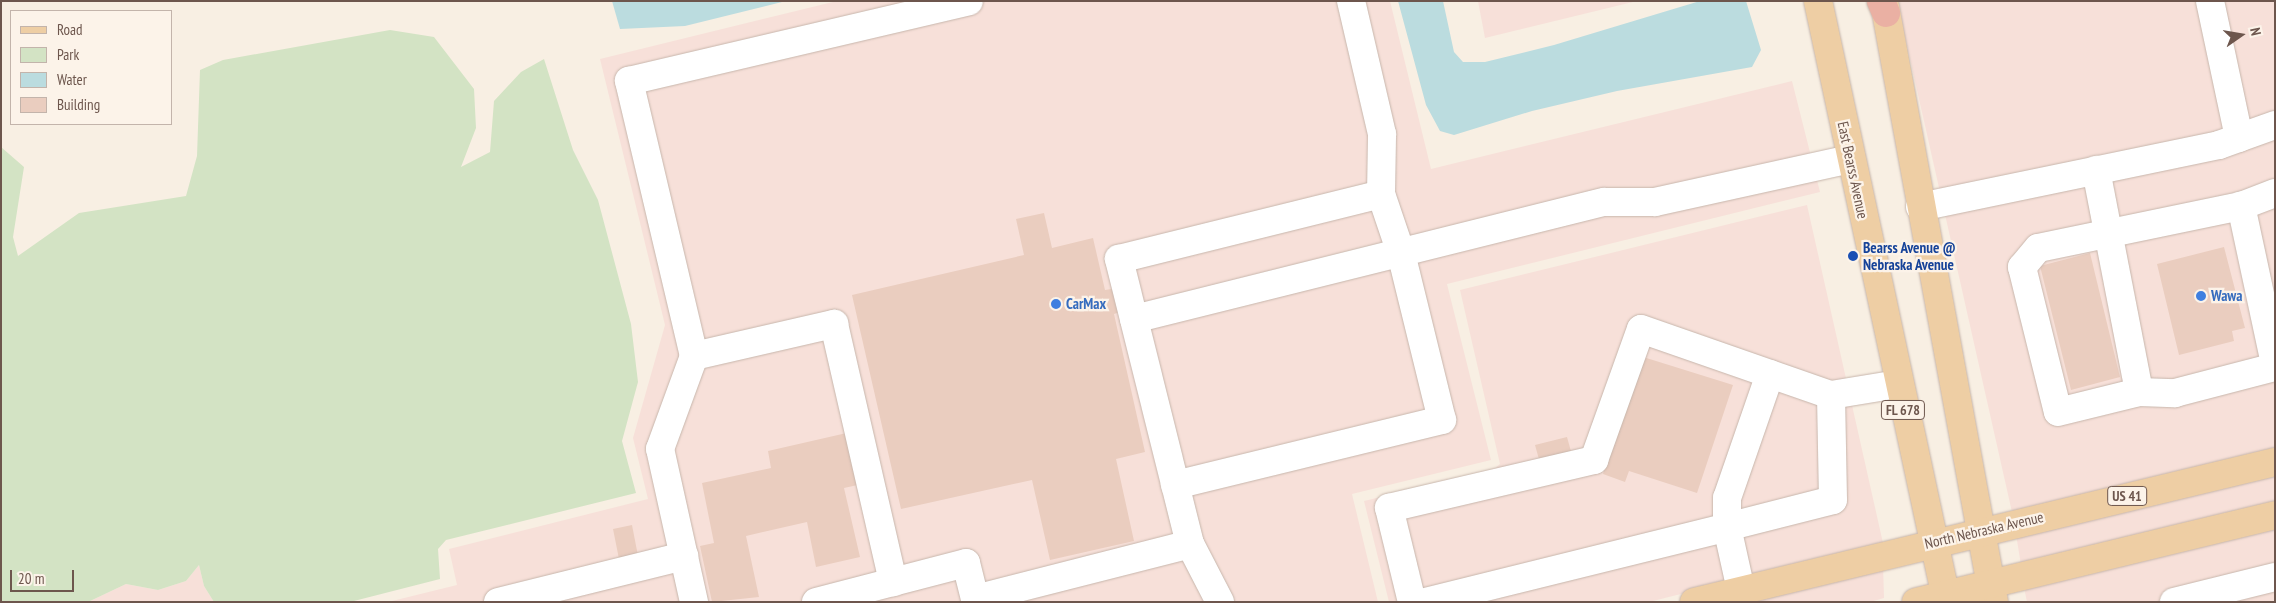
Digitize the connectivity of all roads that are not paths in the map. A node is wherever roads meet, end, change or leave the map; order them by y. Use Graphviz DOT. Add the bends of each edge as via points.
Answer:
graph roads {
  1 [pos="969,1"];
  2 [pos="1351,1"];
  3 [pos="1818,1"];
  4 [pos="2210,1"];
  5 [pos="1884,5"];
  6 [pos="2274,129"];
  7 [pos="2239,138"];
  8 [pos="1850,159"];
  9 [pos="2096,170"];
  10 [pos="2275,193"];
  11 [pos="1380,194"];
  12 [pos="2241,206"];
  13 [pos="1920,207"];
  14 [pos="2110,233"];
  15 [pos="1401,253"];
  16 [pos="1134,319"];
  17 [pos="694,356"];
  18 [pos="2275,364"];
  19 [pos="2275,367"];
  20 [pos="1770,374"];
  21 [pos="1898,384"];
  22 [pos="2139,392"];
  23 [pos="1831,395"];
  24 [pos="2275,462"];
  25 [pos="1175,485"];
  26 [pos="2275,515"];
  27 [pos="1727,527"];
  28 [pos="1979,532"];
  29 [pos="1932,543"];
  30 [pos="1190,544"];
  31 [pos="684,556"];
  32 [pos="2275,577"];
  33 [pos="893,582"];
  34 [pos="1741,590"];
  35 [pos="1992,593"];
  36 [pos="2234,595"];
  37 [pos="1946,598"];
  38 [pos="498,602"];
  39 [pos="694,602"];
  40 [pos="816,602"];
  41 [pos="1220,602"];
  42 [pos="1412,602"];
  43 [pos="1425,602"];
  44 [pos="1694,602"];
  45 [pos="1916,602"];
  46 [pos="2175,602"];
  1 -- 17 [label="lane" via="629,81"];
  2 -- 11 [label="lane" via="1382,134"];
  3 -- 8 [label="main road, East Bearss Avenue / FL 678"];
  4 -- 7 [label="lane"];
  5 -- 13 [label="main road"];
  6 -- 7 [label="lane"];
  7 -- 9 [label="lane"];
  8 -- 15 [label="lane" via="1655,202 1606,202"];
  8 -- 21 [label="main road, East Bearss Avenue / FL 678"];
  9 -- 13 [label="lane"];
  9 -- 14 [label="lane"];
  10 -- 12 [label="lane"];
  11 -- 15 [label="lane"];
  11 -- 16 [label="lane" via="1119,259"];
  12 -- 14 [label="lane"];
  12 -- 18 [label="lane"];
  13 -- 28 [label="main road" via="1959,394"];
  14 -- 22 [label="lane"];
  14 -- 22 [label="lane" via="2038,248 2022,267 2058,412"];
  15 -- 16 [label="lane"];
  15 -- 25 [label="lane" via="1442,420"];
  16 -- 25 [label="lane"];
  17 -- 31 [label="lane" via="660,449"];
  17 -- 33 [label="lane" via="834,324"];
  19 -- 22 [label="lane" via="2175,393"];
  20 -- 23 [label="lane"];
  20 -- 27 [label="lane" via="1727,498"];
  20 -- 42 [label="lane" via="1641,329 1594,460 1389,508"];
  21 -- 23 [label="lane"];
  21 -- 29 [label="main road, East Bearss Avenue / FL 678"];
  23 -- 27 [label="lane" via="1833,500"];
  24 -- 28 [label="main road, North Nebraska Avenue / US 41"];
  25 -- 30 [label="lane"];
  26 -- 35 [label="main road"];
  27 -- 34 [label="lane"];
  27 -- 43 [label="lane"];
  28 -- 29 [label="main road, North Nebraska Avenue / US 41"];
  28 -- 35 [label="main road"];
  29 -- 34 [label="main road, North Nebraska Avenue / US 41"];
  29 -- 37 [label="main road, East Bearss Avenue / FL 678"];
  30 -- 33 [label="lane" via="975,600 966,563"];
  30 -- 41 [label="lane"];
  31 -- 38 [label="lane"];
  31 -- 39 [label="lane"];
  32 -- 36 [label="lane"];
  33 -- 40 [label="lane"];
  34 -- 44 [label="main road, North Nebraska Avenue / US 41"];
  35 -- 37 [label="main road"];
  36 -- 46 [label="lane"];
  37 -- 45 [label="main road"];
}
